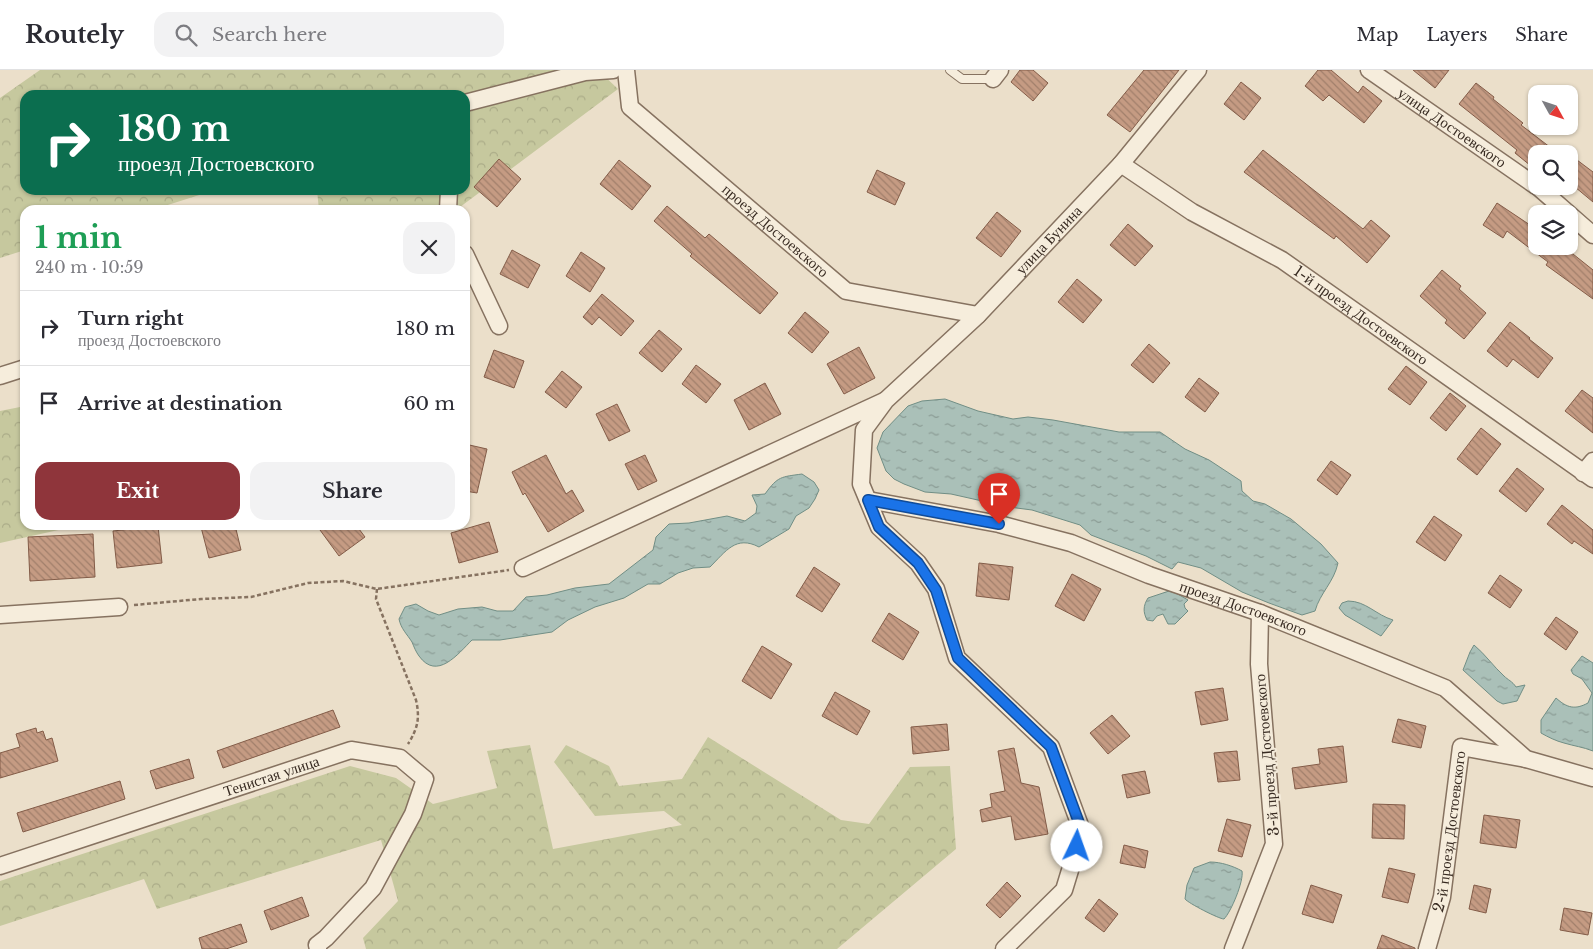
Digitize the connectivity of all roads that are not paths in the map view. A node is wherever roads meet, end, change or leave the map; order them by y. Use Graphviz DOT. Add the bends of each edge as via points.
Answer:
graph roads {
  1 [pos="613,70"];
  2 [pos="626,70"];
  3 [pos="950,70"];
  4 [pos="1198,70"];
  5 [pos="1369,70"];
  6 [pos="996,75"];
  7 [pos="470,102"];
  8 [pos="1120,164"];
  9 [pos="1528,180"];
  10 [pos="1547,195"];
  11 [pos="1593,235"];
  12 [pos="470,265"];
  13 [pos="978,315"];
  14 [pos="499,326"];
  15 [pos="20,370"];
  16 [pos="0,376"];
  17 [pos="886,400"];
  18 [pos="1590,471"];
  19 [pos="868,500"];
  20 [pos="523,568"];
  21 [pos="119,606"];
  22 [pos="1260,613"];
  23 [pos="0,616"];
  24 [pos="1526,759"];
  25 [pos="1593,778"];
  26 [pos="0,866"];
  27 [pos="314,948"];
  28 [pos="1004,949"];
  29 [pos="1233,949"];
  30 [pos="1427,949"];
  1 -- 7 [label="street" via="585,72"];
  2 -- 13 [label="street, проезд Достоевского" via="630,107 846,291"];
  3 -- 6 [label="lane" via="962,79"];
  4 -- 8 [label="street, улица Бунина"];
  5 -- 9 [label="street, улица Достоевского"];
  8 -- 13 [label="street, улица Бунина"];
  8 -- 18 [label="street, 1-й проезд Достоевского" via="1192,212 1282,260"];
  10 -- 11 [label="street, улица Достоевского"];
  12 -- 14 [label="street"];
  13 -- 17 [label="street, улица Бунина"];
  15 -- 16 [label="street"];
  17 -- 19 [label="street" via="864,430 861,484"];
  17 -- 20 [label="street"];
  19 -- 22 [label="street, проезд Достоевского" via="999,524 1071,543 1149,575"];
  19 -- 28 [label="street" via="879,527 918,563 936,590 958,658 1051,747 1082,831 1064,890"];
  21 -- 23 [label="street"];
  22 -- 24 [label="street, проезд Достоевского" via="1445,688"];
  22 -- 29 [label="street, 3-й проезд Достоевского" via="1259,664 1274,844"];
  24 -- 25 [label="street, проезд Достоевского"];
  24 -- 30 [label="street, 2-й проезд Достоевского" via="1461,747 1442,897"];
  26 -- 27 [label="street, Тенистая улица" via="350,750 400,758 425,780 413,814 373,888"];
}
